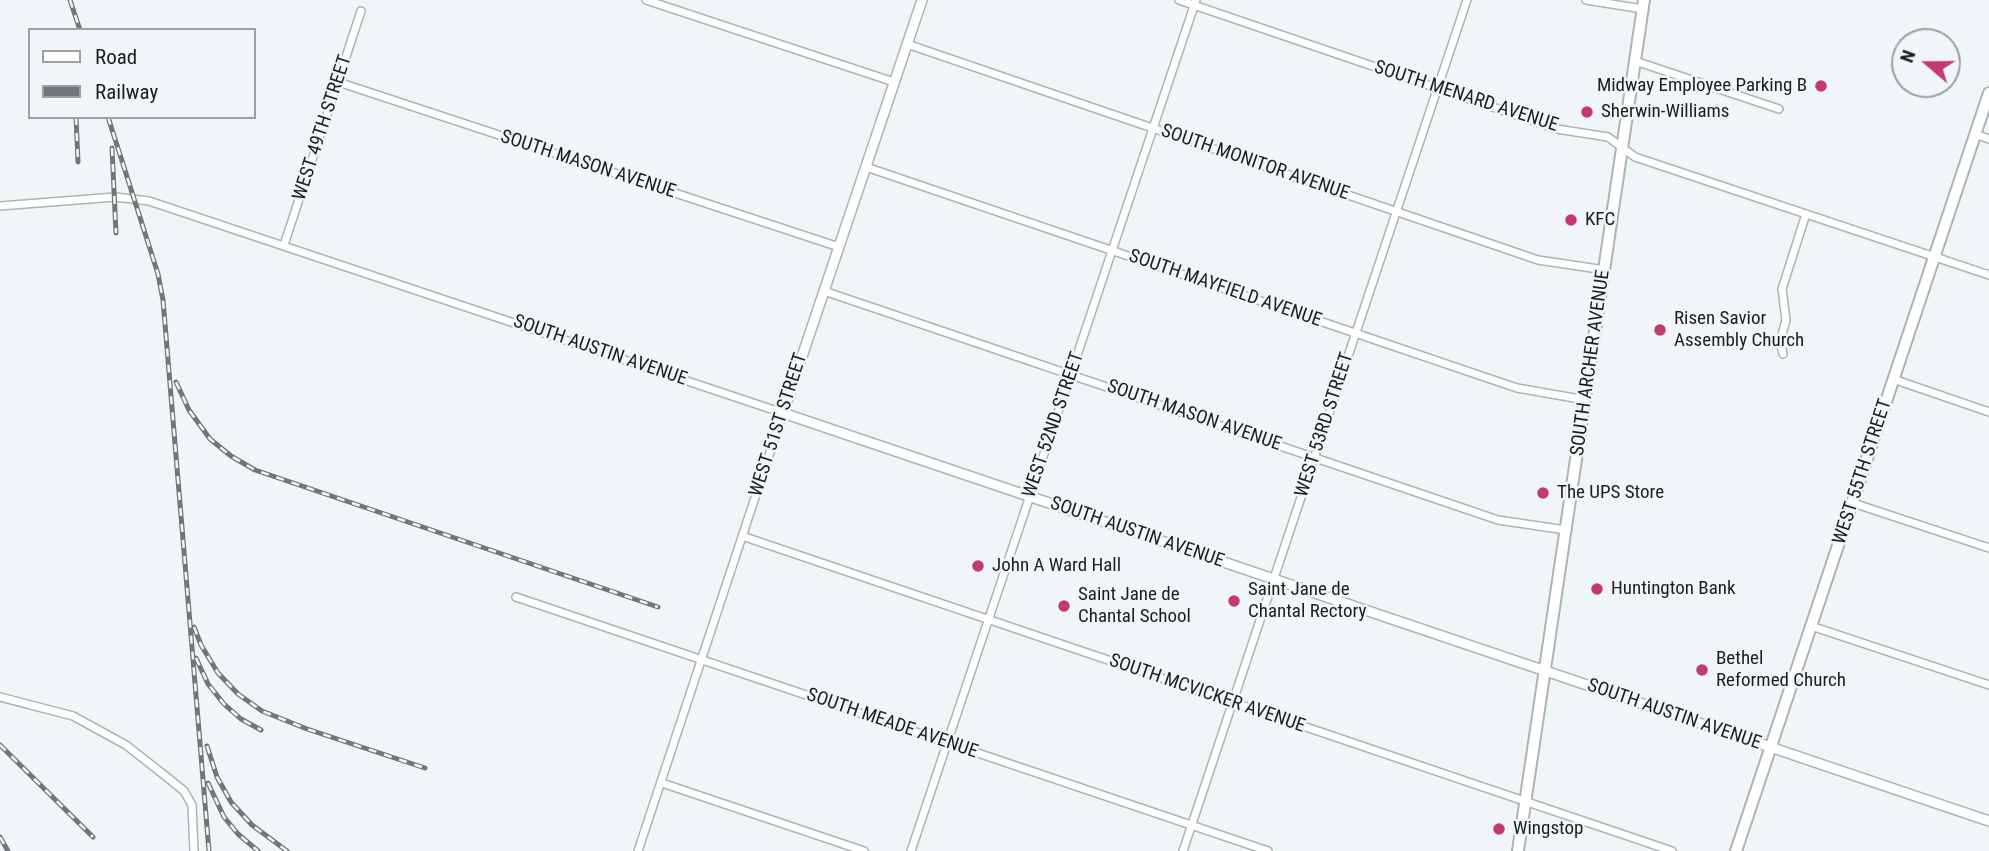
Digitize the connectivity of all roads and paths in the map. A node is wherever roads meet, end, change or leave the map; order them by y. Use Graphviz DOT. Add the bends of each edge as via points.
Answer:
graph roads {
  1 [pos="646,0"];
  2 [pos="922,0"];
  3 [pos="1179,0"];
  4 [pos="1467,0"];
  5 [pos="1586,0"];
  6 [pos="1195,3"];
  7 [pos="1644,4"];
  8 [pos="361,11"];
  9 [pos="907,44"];
  10 [pos="1635,61"];
  11 [pos="338,82"];
  12 [pos="894,82"];
  13 [pos="1437,89"];
  14 [pos="1989,93"];
  15 [pos="1779,109"];
  16 [pos="1153,128"];
  17 [pos="1975,134"];
  18 [pos="1989,139"];
  19 [pos="1623,148"];
  20 [pos="866,167"];
  21 [pos="0,206"];
  22 [pos="1396,211"];
  23 [pos="1806,214"];
  24 [pos="284,245"];
  25 [pos="839,247"];
  26 [pos="1112,251"];
  27 [pos="1934,257"];
  28 [pos="1605,270"];
  29 [pos="1989,275"];
  30 [pos="824,291"];
  31 [pos="1356,334"];
  32 [pos="1783,354"];
  33 [pos="1071,374"];
  34 [pos="1894,379"];
  35 [pos="1586,400"];
  36 [pos="1989,412"];
  37 [pos="783,413"];
  38 [pos="1314,457"];
  39 [pos="1030,497"];
  40 [pos="1853,503"];
  41 [pos="1566,530"];
  42 [pos="743,536"];
  43 [pos="1989,548"];
  44 [pos="1274,579"];
  45 [pos="516,597"];
  46 [pos="989,620"];
  47 [pos="1811,626"];
  48 [pos="703,659"];
  49 [pos="1544,670"];
  50 [pos="1989,685"];
  51 [pos="0,697"];
  52 [pos="1233,703"];
  53 [pos="947,743"];
  54 [pos="1770,749"];
  55 [pos="662,783"];
  56 [pos="1525,802"];
  57 [pos="1989,821"];
  58 [pos="1191,825"];
  59 [pos="194,851"];
  60 [pos="638,851"];
  61 [pos="864,851"];
  62 [pos="911,851"];
  63 [pos="1183,851"];
  64 [pos="1268,851"];
  65 [pos="1518,851"];
  66 [pos="1672,851"];
  67 [pos="1736,851"];
  1 -- 12 [label="street"];
  2 -- 9 [label="street, WEST 51ST STREET"];
  3 -- 6 [label="street, SOUTH MENARD AVENUE"];
  4 -- 13 [label="street, WEST 53RD STREET"];
  5 -- 7 [label="street"];
  6 -- 13 [label="street, SOUTH MENARD AVENUE"];
  6 -- 16 [label="street, WEST 52ND STREET"];
  7 -- 10 [label="main road, SOUTH ARCHER AVENUE"];
  8 -- 11 [label="street, WEST 49TH STREET"];
  9 -- 12 [label="street, WEST 51ST STREET"];
  9 -- 16 [label="street, SOUTH MONITOR AVENUE"];
  10 -- 15 [label="street"];
  10 -- 19 [label="main road, SOUTH ARCHER AVENUE"];
  11 -- 24 [label="street, WEST 49TH STREET"];
  11 -- 25 [label="street, SOUTH MASON AVENUE"];
  12 -- 20 [label="street, WEST 51ST STREET"];
  13 -- 19 [label="street, SOUTH MENARD AVENUE" via="1558,129 1608,137"];
  13 -- 22 [label="street, WEST 53RD STREET"];
  14 -- 17 [label="main road, WEST 55TH STREET"];
  16 -- 22 [label="street, SOUTH MONITOR AVENUE"];
  16 -- 26 [label="street, WEST 52ND STREET"];
  17 -- 18 [label="street"];
  17 -- 27 [label="main road, WEST 55TH STREET"];
  19 -- 23 [label="street, SOUTH MENARD AVENUE" via="1635,158"];
  19 -- 28 [label="main road, SOUTH ARCHER AVENUE"];
  20 -- 25 [label="street, WEST 51ST STREET"];
  20 -- 26 [label="street, SOUTH MAYFIELD AVENUE"];
  21 -- 24 [label="street, SOUTH AUSTIN AVENUE" via="134,198"];
  22 -- 28 [label="street, SOUTH MONITOR AVENUE" via="1538,260"];
  22 -- 31 [label="street, WEST 53RD STREET"];
  23 -- 27 [label="street, SOUTH MENARD AVENUE"];
  23 -- 32 [label="street" via="1782,289 1786,320 1780,342"];
  24 -- 37 [label="street, SOUTH AUSTIN AVENUE"];
  25 -- 30 [label="street, WEST 51ST STREET"];
  26 -- 31 [label="street, SOUTH MAYFIELD AVENUE"];
  26 -- 33 [label="street, WEST 52ND STREET"];
  27 -- 29 [label="street, SOUTH MENARD AVENUE"];
  27 -- 34 [label="main road, WEST 55TH STREET"];
  28 -- 35 [label="main road, SOUTH ARCHER AVENUE"];
  30 -- 33 [label="street, SOUTH MASON AVENUE"];
  30 -- 37 [label="street, WEST 51ST STREET"];
  31 -- 35 [label="street, SOUTH MAYFIELD AVENUE" via="1517,388"];
  31 -- 38 [label="street, WEST 53RD STREET"];
  33 -- 38 [label="street, SOUTH MASON AVENUE"];
  33 -- 39 [label="street, WEST 52ND STREET"];
  34 -- 36 [label="street"];
  34 -- 40 [label="main road, WEST 55TH STREET"];
  35 -- 41 [label="main road, SOUTH ARCHER AVENUE"];
  37 -- 39 [label="street, SOUTH AUSTIN AVENUE"];
  37 -- 42 [label="street, WEST 51ST STREET"];
  38 -- 41 [label="street, SOUTH MASON AVENUE" via="1498,520"];
  38 -- 44 [label="street, WEST 53RD STREET"];
  39 -- 44 [label="street, SOUTH AUSTIN AVENUE"];
  39 -- 46 [label="street, WEST 52ND STREET"];
  40 -- 43 [label="street"];
  40 -- 47 [label="main road, WEST 55TH STREET"];
  41 -- 49 [label="main road, SOUTH ARCHER AVENUE"];
  42 -- 46 [label="street, SOUTH MCVICKER AVENUE"];
  42 -- 48 [label="street, WEST 51ST STREET"];
  44 -- 49 [label="street, SOUTH AUSTIN AVENUE"];
  44 -- 52 [label="street, WEST 53RD STREET"];
  45 -- 48 [label="street, SOUTH MEADE AVENUE"];
  46 -- 52 [label="street, SOUTH MCVICKER AVENUE"];
  46 -- 53 [label="street, WEST 52ND STREET"];
  47 -- 50 [label="street"];
  47 -- 54 [label="main road, WEST 55TH STREET"];
  48 -- 53 [label="street, SOUTH MEADE AVENUE"];
  48 -- 55 [label="street, WEST 51ST STREET"];
  49 -- 54 [label="street, SOUTH AUSTIN AVENUE"];
  49 -- 56 [label="main road, SOUTH ARCHER AVENUE"];
  51 -- 59 [label="street" via="73,716 126,745 168,778 192,805"];
  52 -- 56 [label="street, SOUTH MCVICKER AVENUE"];
  52 -- 58 [label="street, WEST 53RD STREET"];
  53 -- 58 [label="street, SOUTH MEADE AVENUE"];
  53 -- 62 [label="street, WEST 52ND STREET"];
  54 -- 57 [label="street, SOUTH AUSTIN AVENUE"];
  54 -- 67 [label="main road, WEST 55TH STREET"];
  55 -- 60 [label="street, WEST 51ST STREET"];
  55 -- 61 [label="street"];
  56 -- 65 [label="main road, SOUTH ARCHER AVENUE"];
  56 -- 66 [label="street, SOUTH MCVICKER AVENUE"];
  58 -- 63 [label="street, WEST 53RD STREET"];
  58 -- 64 [label="street, SOUTH MEADE AVENUE"];
}
